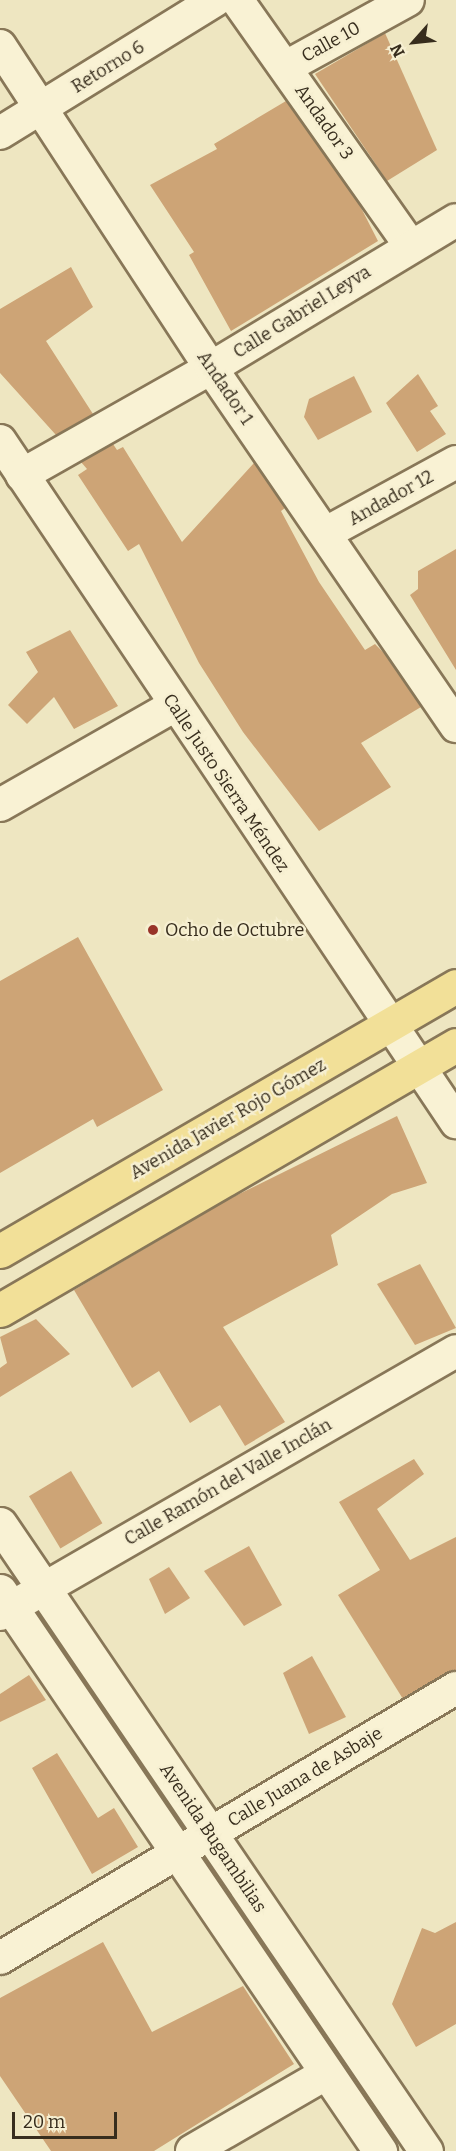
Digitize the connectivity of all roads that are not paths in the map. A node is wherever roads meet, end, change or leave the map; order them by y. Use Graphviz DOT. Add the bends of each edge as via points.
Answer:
graph roads {
  1 [pos="214,0"];
  2 [pos="237,0"];
  3 [pos="408,0"];
  4 [pos="0,46"];
  5 [pos="286,67"];
  6 [pos="42,109"];
  7 [pos="0,133"];
  8 [pos="456,220"];
  9 [pos="410,245"];
  10 [pos="211,368"];
  11 [pos="0,441"];
  12 [pos="456,462"];
  13 [pos="22,475"];
  14 [pos="327,533"];
  15 [pos="174,705"];
  16 [pos="452,713"];
  17 [pos="0,805"];
  18 [pos="456,986"];
  19 [pos="388,1025"];
  20 [pos="456,1045"];
  21 [pos="419,1067"];
  22 [pos="456,1122"];
  23 [pos="0,1251"];
  24 [pos="0,1310"];
  25 [pos="456,1352"];
  26 [pos="0,1524"];
  27 [pos="44,1588"];
  28 [pos="4,1604"];
  29 [pos="456,1688"];
  30 [pos="209,1834"];
  31 [pos="179,1854"];
  32 [pos="0,1959"];
  33 [pos="327,2073"];
  34 [pos="192,2151"];
  35 [pos="380,2151"];
  36 [pos="426,2151"];
  1 -- 6 [label="street, Retorno 6"];
  2 -- 5 [label="street, Andador 3"];
  3 -- 5 [label="street, Calle 10"];
  4 -- 6 [label="street, Andador 1"];
  5 -- 9 [label="street, Andador 3"];
  6 -- 7 [label="street, Retorno 6"];
  6 -- 10 [label="street, Andador 1"];
  8 -- 9 [label="street, Calle Gabriel Leyva"];
  9 -- 10 [label="street, Calle Gabriel Leyva"];
  10 -- 13 [label="street, Calle Gabriel Leyva"];
  10 -- 14 [label="street, Andador 1"];
  11 -- 13 [label="street, Calle Justo Sierra Méndez"];
  12 -- 14 [label="street, Andador 12"];
  13 -- 15 [label="street, Calle Justo Sierra Méndez"];
  14 -- 16 [label="street, Andador 1"];
  15 -- 17 [label="street"];
  15 -- 19 [label="street, Calle Justo Sierra Méndez"];
  18 -- 19 [label="main road, Avenida Javier Rojo Gómez"];
  19 -- 21 [label="street, Calle Justo Sierra Méndez"];
  19 -- 23 [label="main road, Avenida Javier Rojo Gómez"];
  20 -- 21 [label="main road"];
  21 -- 22 [label="street, Calle Justo Sierra Méndez"];
  21 -- 24 [label="main road"];
  25 -- 27 [label="street, Calle Ramón del Valle Inclán"];
  26 -- 27 [label="main road, Avenida Bugambilias"];
  27 -- 28 [label="street, Calle Ramón del Valle Inclán"];
  27 -- 30 [label="main road, Avenida Bugambilias"];
  28 -- 31 [label="main road, Avenida Bugambilias"];
  29 -- 30 [label="street, Calle Juana de Asbaje"];
  30 -- 31 [label="street, Calle Juana de Asbaje"];
  30 -- 36 [label="main road, Avenida Bugambilias"];
  31 -- 32 [label="street, Calle Juana de Asbaje"];
  31 -- 33 [label="main road, Avenida Bugambilias"];
  33 -- 34 [label="street"];
  33 -- 35 [label="main road, Avenida Bugambilias"];
}
